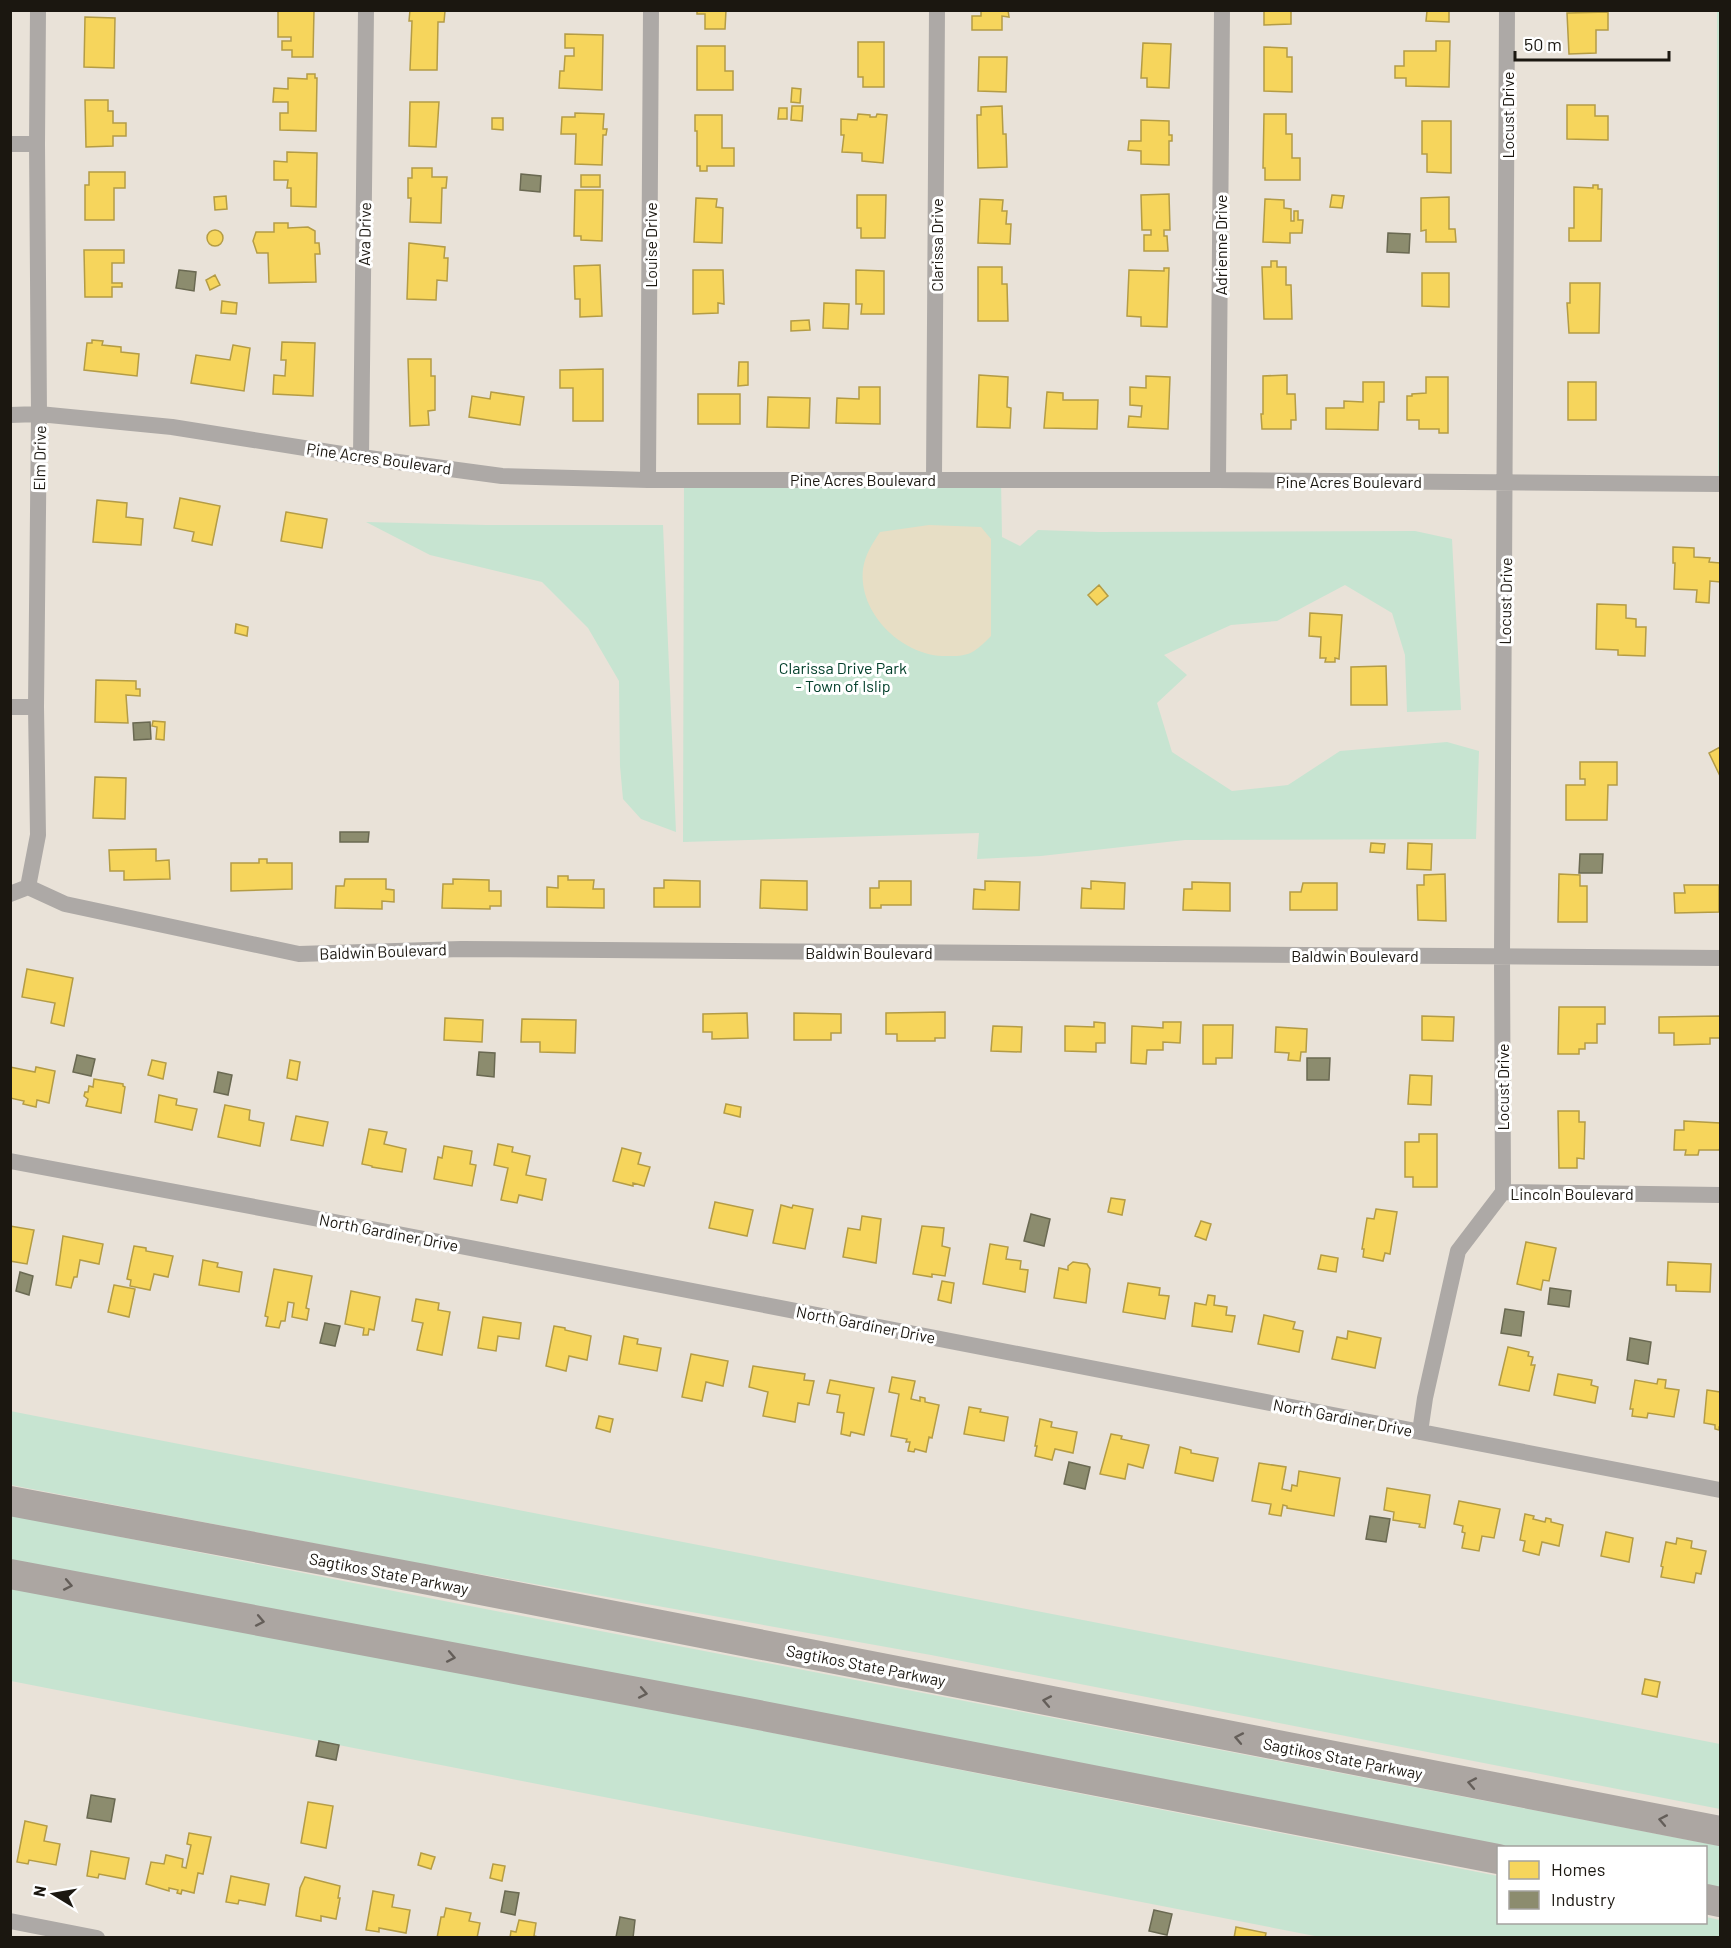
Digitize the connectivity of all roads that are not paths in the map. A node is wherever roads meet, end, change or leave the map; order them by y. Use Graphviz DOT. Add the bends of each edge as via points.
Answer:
graph roads {
  1 [pos="38,10"];
  2 [pos="366,10"];
  3 [pos="651,10"];
  4 [pos="937,10"];
  5 [pos="1222,10"];
  6 [pos="1507,10"];
  7 [pos="10,144"];
  8 [pos="37,144"];
  9 [pos="39,414"];
  10 [pos="10,416"];
  11 [pos="361,457"];
  12 [pos="648,480"];
  13 [pos="934,480"];
  14 [pos="1218,480"];
  15 [pos="1506,482"];
  16 [pos="1720,484"];
  17 [pos="10,707"];
  18 [pos="36,707"];
  19 [pos="27,886"];
  20 [pos="10,894"];
  21 [pos="1502,956"];
  22 [pos="1720,958"];
  23 [pos="10,1161"];
  24 [pos="1503,1192"];
  25 [pos="1720,1195"];
  26 [pos="1420,1432"];
  27 [pos="1720,1490"];
  28 [pos="10,1502"];
  29 [pos="10,1574"];
  30 [pos="1720,1831"];
  31 [pos="1497,1859"];
  32 [pos="10,1921"];
  33 [pos="97,1938"];
  1 -- 8 [label="street, Elm Drive"];
  2 -- 11 [label="street, Ava Drive"];
  3 -- 12 [label="street, Louise Drive"];
  4 -- 13 [label="street, Clarissa Drive"];
  5 -- 14 [label="street, Adrienne Drive"];
  6 -- 15 [label="street, Locust Drive"];
  7 -- 8 [label="street"];
  8 -- 9 [label="street, Elm Drive"];
  9 -- 10 [label="street, Pine Acres Boulevard"];
  9 -- 11 [label="street, Pine Acres Boulevard" via="172,427"];
  9 -- 18 [label="street, Elm Drive"];
  11 -- 12 [label="street, Pine Acres Boulevard" via="502,476"];
  12 -- 13 [label="street, Pine Acres Boulevard"];
  13 -- 14 [label="street, Pine Acres Boulevard"];
  14 -- 15 [label="street, Pine Acres Boulevard"];
  15 -- 16 [label="street, Pine Acres Boulevard"];
  15 -- 21 [label="street, Locust Drive"];
  17 -- 18 [label="street"];
  18 -- 19 [label="street, Elm Drive" via="38,835"];
  19 -- 20 [label="street"];
  19 -- 21 [label="street, Baldwin Boulevard" via="65,904 299,954 473,949"];
  21 -- 22 [label="street, Baldwin Boulevard"];
  21 -- 24 [label="street, Locust Drive"];
  23 -- 26 [label="street, North Gardiner Drive"];
  24 -- 25 [label="street, Lincoln Boulevard"];
  24 -- 26 [label="street, Lincoln Boulevard" via="1458,1251"];
  26 -- 27 [label="street, North Gardiner Drive"];
  30 -- 28 [label="highway, Sagtikos State Parkway, one-way"];
  29 -- 31 [label="highway, one-way"];
  32 -- 33 [label="street"];
}
